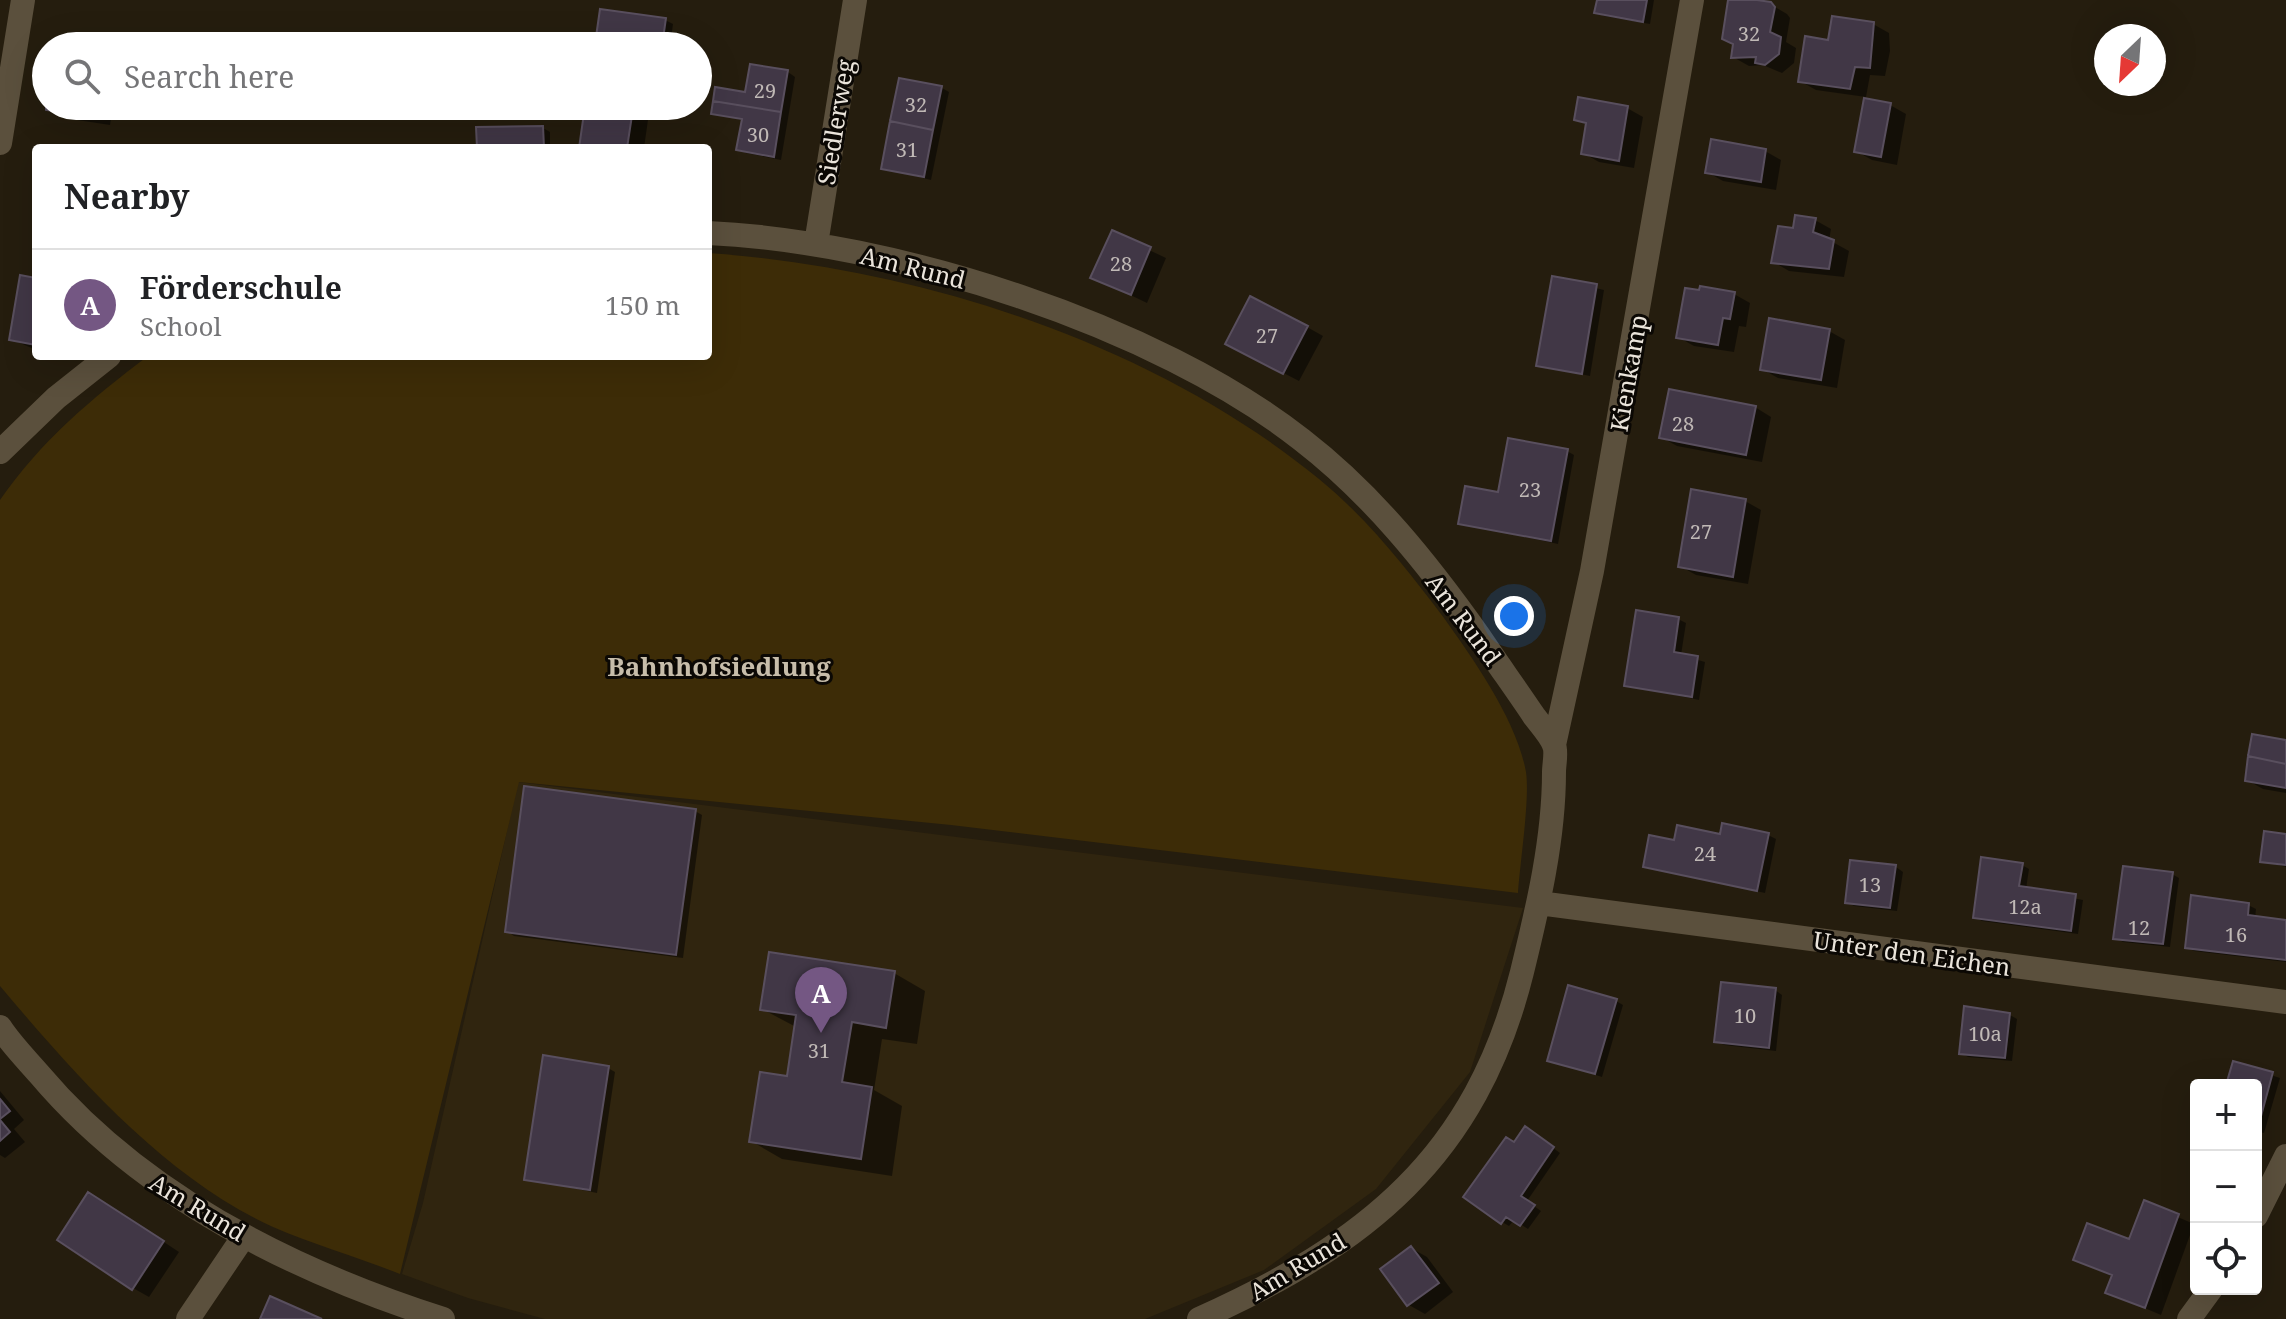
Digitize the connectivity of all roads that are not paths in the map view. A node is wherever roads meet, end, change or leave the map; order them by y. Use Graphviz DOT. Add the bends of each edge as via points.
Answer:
graph roads {
  1 [pos="23,0"];
  2 [pos="855,0"];
  3 [pos="1692,0"];
  4 [pos="0,143"];
  5 [pos="712,233"];
  6 [pos="816,244"];
  7 [pos="104,360"];
  8 [pos="0,452"];
  9 [pos="1554,745"];
  10 [pos="1539,903"];
  11 [pos="2286,1002"];
  12 [pos="0,1027"];
  13 [pos="2286,1156"];
  14 [pos="2262,1204"];
  15 [pos="244,1236"];
  16 [pos="2207,1295"];
  17 [pos="188,1319"];
  18 [pos="443,1319"];
  19 [pos="1199,1319"];
  20 [pos="2189,1319"];
  1 -- 4 [label="street"];
  2 -- 6 [label="street, Siedlerweg"];
  3 -- 9 [label="street, Kienkamp" via="1592,571"];
  5 -- 6 [label="street, Am Rund"];
  6 -- 9 [label="street, Am Rund" via="960,277 1137,344 1222,388 1301,438 1369,497 1402,537"];
  7 -- 8 [label="street"];
  9 -- 10 [label="street, Am Rund" via="1554,793"];
  10 -- 11 [label="street, Unter den Eichen"];
  10 -- 19 [label="street, Am Rund" via="1511,1016 1484,1081 1447,1139 1394,1200 1329,1253"];
  12 -- 15 [label="street, Am Rund" via="65,1106 134,1169"];
  13 -- 14 [label="street"];
  15 -- 17 [label="street"];
  15 -- 18 [label="street, Am Rund" via="395,1304"];
  16 -- 20 [label="street"];
}
